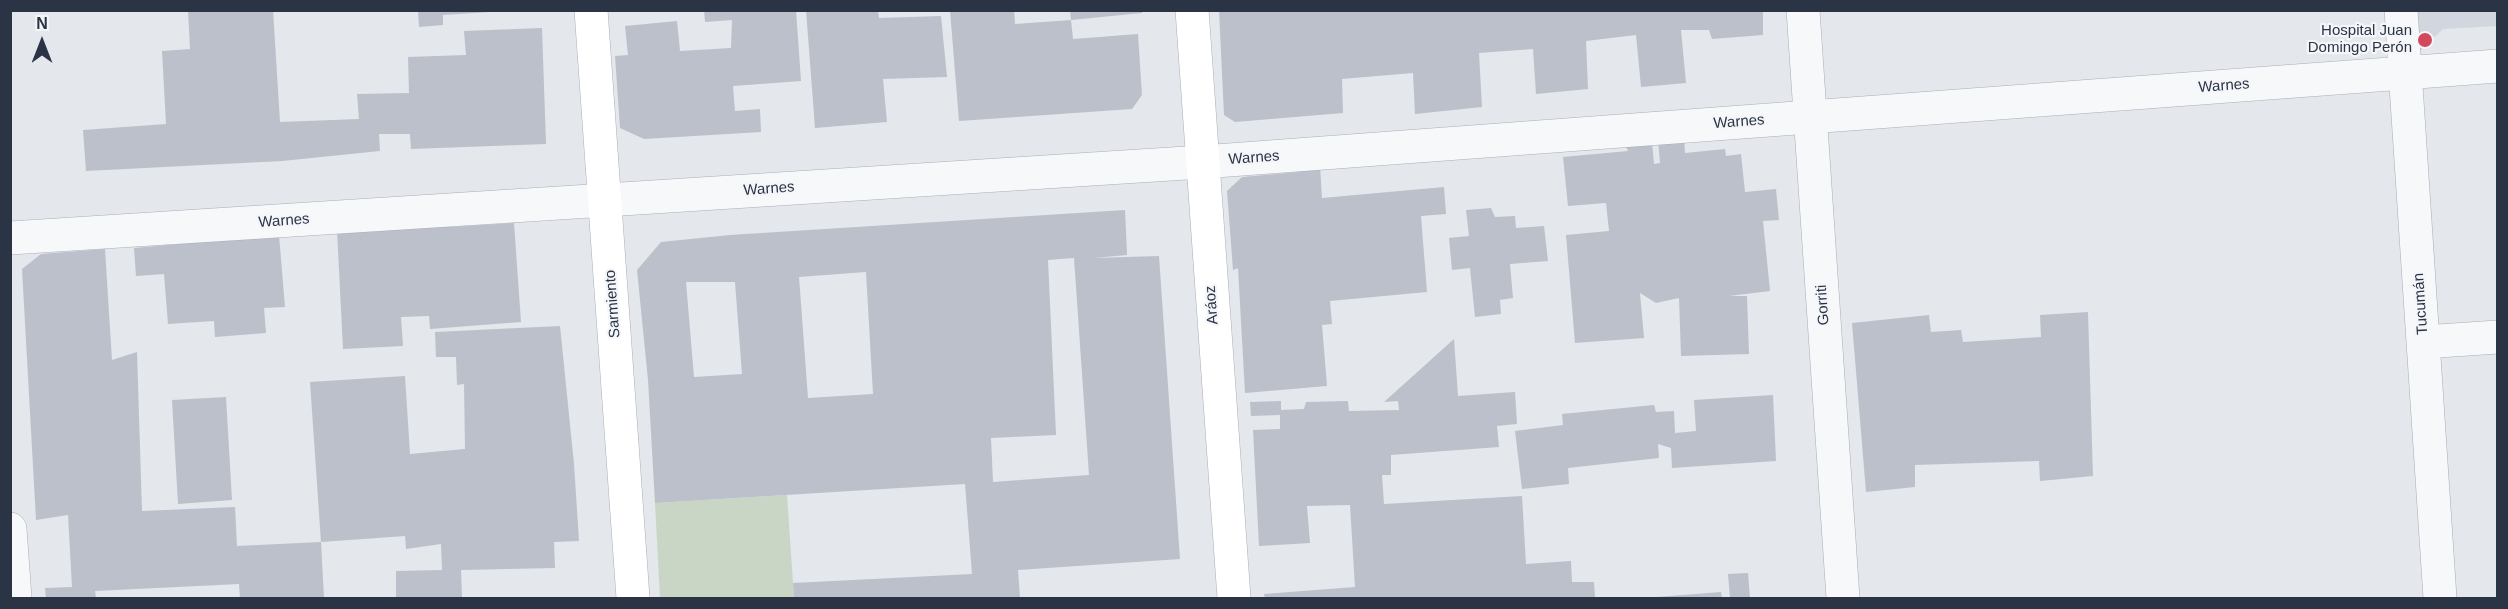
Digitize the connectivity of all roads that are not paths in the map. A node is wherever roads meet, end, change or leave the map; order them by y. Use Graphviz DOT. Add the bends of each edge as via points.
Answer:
graph roads {
  1 [pos="591,10"];
  2 [pos="1192,10"];
  3 [pos="1803,10"];
  4 [pos="2401,10"];
  5 [pos="2498,66"];
  6 [pos="2406,73"];
  7 [pos="1810,117"];
  8 [pos="1202,162"];
  9 [pos="606,200"];
  10 [pos="10,238"];
  11 [pos="2498,337"];
  12 [pos="2423,342"];
  13 [pos="10,529"];
  14 [pos="15,598"];
  15 [pos="633,598"];
  16 [pos="1234,598"];
  17 [pos="1843,598"];
  18 [pos="2440,598"];
  1 -- 9 [label="street, Sarmiento"];
  2 -- 8 [label="street, Aráoz"];
  3 -- 7 [label="street, Gorriti"];
  4 -- 6 [label="street, Tucumán"];
  5 -- 6 [label="street, Warnes"];
  6 -- 7 [label="street, Warnes"];
  6 -- 12 [label="street, Tucumán"];
  7 -- 8 [label="street, Warnes"];
  7 -- 17 [label="street, Gorriti"];
  8 -- 9 [label="street, Warnes"];
  8 -- 16 [label="street, Aráoz"];
  9 -- 10 [label="street, Warnes"];
  9 -- 15 [label="street, Sarmiento"];
  11 -- 12 [label="street"];
  12 -- 18 [label="street, Tucumán"];
  13 -- 14 [label="street"];
}
